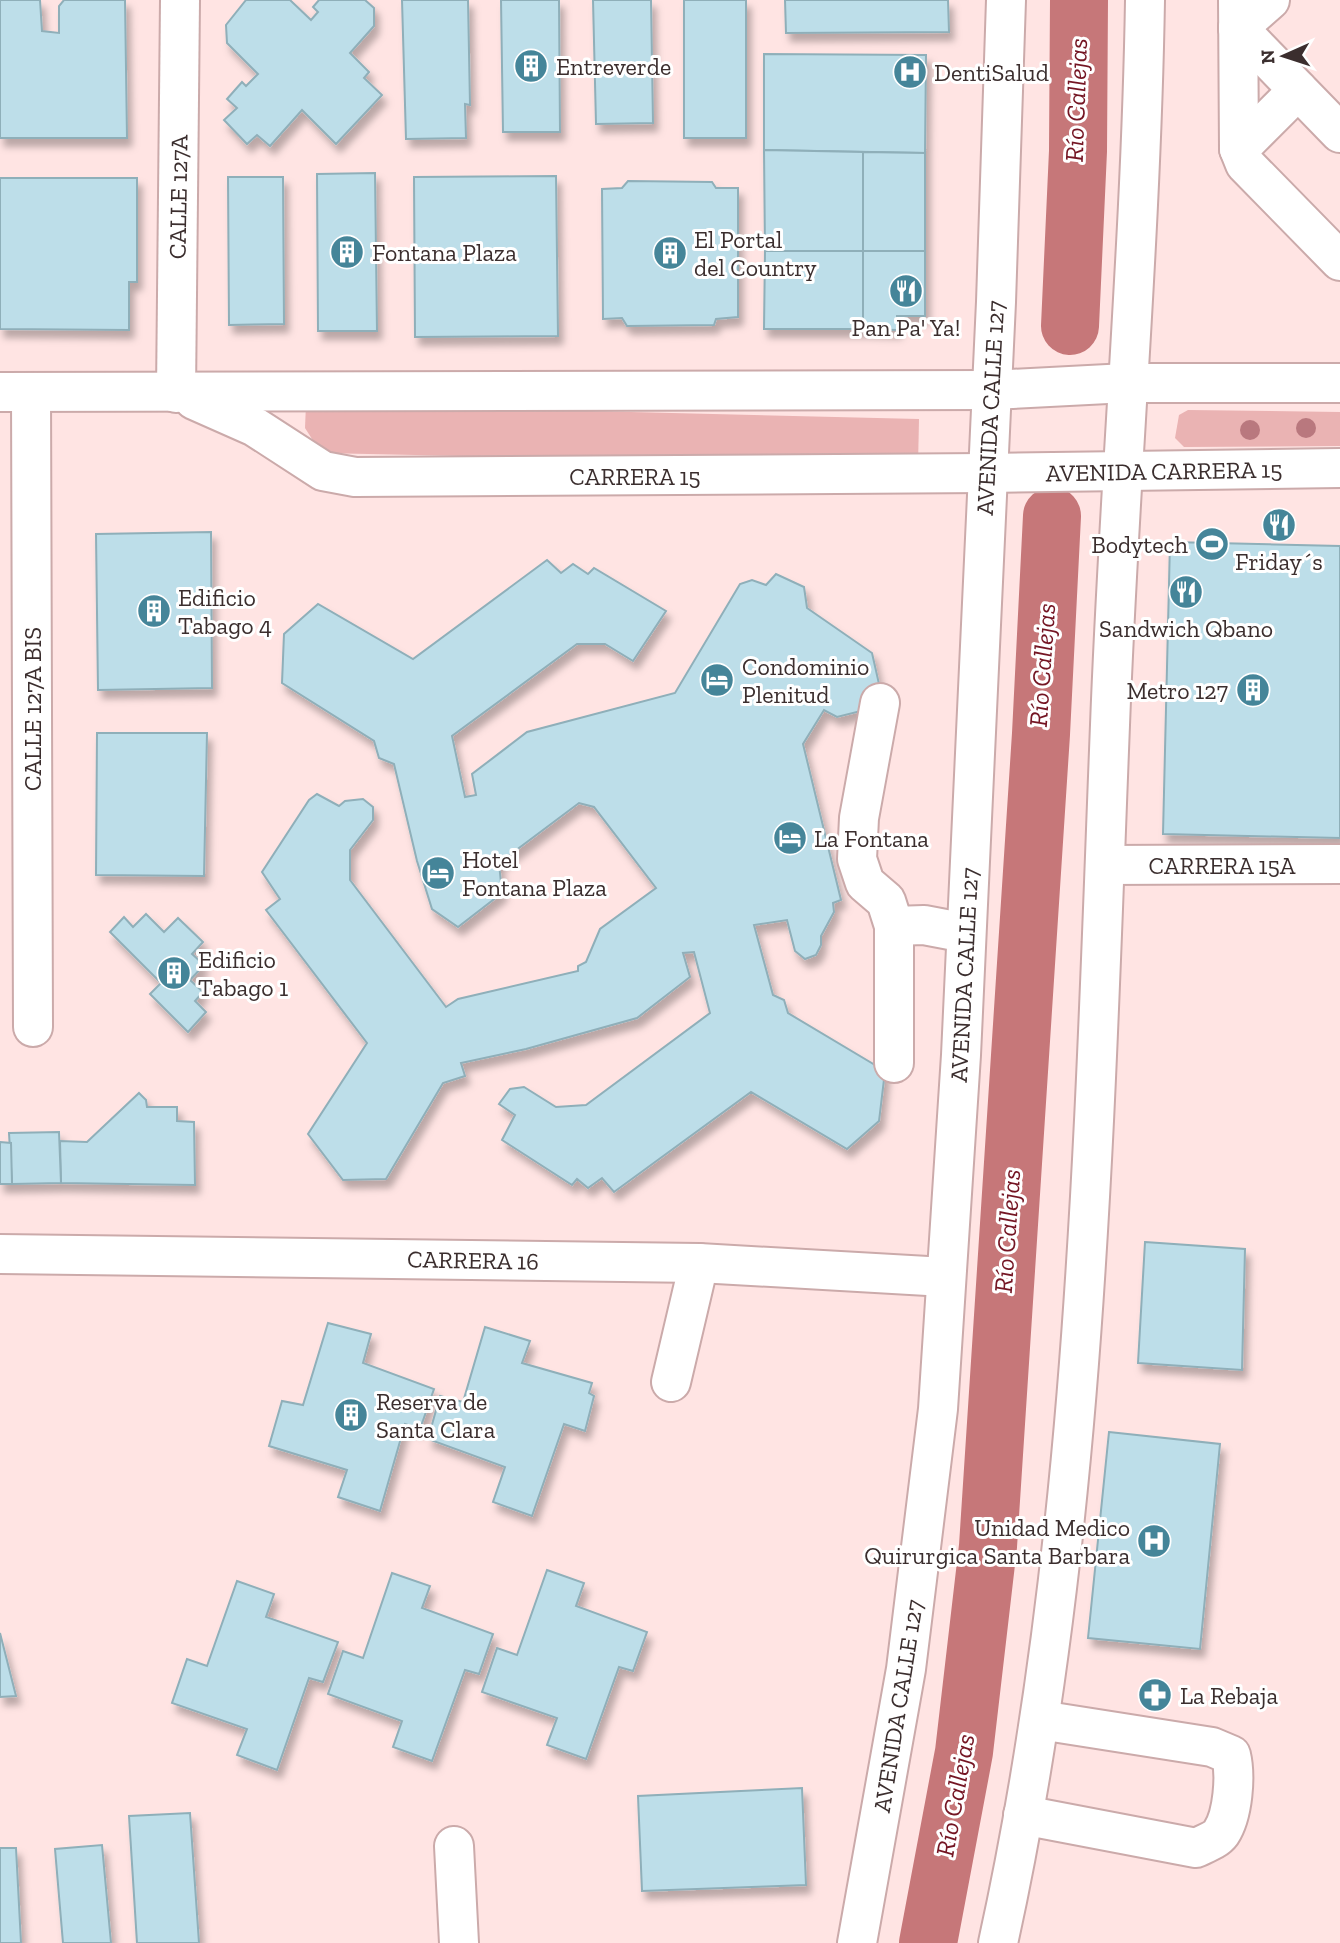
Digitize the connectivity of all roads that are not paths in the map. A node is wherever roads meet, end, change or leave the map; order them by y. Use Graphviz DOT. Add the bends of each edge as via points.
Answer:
graph roads {
  1 [pos="180,0"];
  2 [pos="1006,0"];
  3 [pos="1145,0"];
  4 [pos="1269,0"];
  5 [pos="1238,14"];
  6 [pos="1298,90"];
  7 [pos="1340,133"];
  8 [pos="1239,149"];
  9 [pos="1340,261"];
  10 [pos="1127,383"];
  11 [pos="1340,383"];
  12 [pos="311,390"];
  13 [pos="991,390"];
  14 [pos="16,392"];
  15 [pos="176,393"];
  16 [pos="290,450"];
  17 [pos="1340,468"];
  18 [pos="1122,471"];
  19 [pos="987,474"];
  20 [pos="880,703"];
  21 [pos="1340,864"];
  22 [pos="1105,865"];
  23 [pos="894,926"];
  24 [pos="967,933"];
  25 [pos="33,1027"];
  26 [pos="894,1063"];
  27 [pos="0,1254"];
  28 [pos="699,1263"];
  29 [pos="946,1277"];
  30 [pos="671,1382"];
  31 [pos="1040,1720"];
  32 [pos="1023,1815"];
  33 [pos="454,1846"];
  34 [pos="459,1943"];
  35 [pos="857,1943"];
  36 [pos="998,1943"];
  1 -- 15 [label="main road, CALLE 127A"];
  2 -- 13 [label="main road, AVENIDA CALLE 127"];
  3 -- 10 [label="main road"];
  4 -- 5 [label="main road"];
  5 -- 6 [label="main road"];
  5 -- 8 [label="main road"];
  6 -- 7 [label="main road"];
  6 -- 8 [label="main road"];
  8 -- 9 [label="main road" via="1256,177"];
  10 -- 11 [label="main road"];
  10 -- 13 [label="main road"];
  10 -- 18 [label="main road"];
  12 -- 13 [label="main road, CARRERA 15"];
  12 -- 15 [label="main road, CARRERA 15"];
  12 -- 16 [label="main road" via="299,397 288,415"];
  13 -- 19 [label="main road, AVENIDA CALLE 127"];
  14 -- 15 [label="main road, CARRERA 15"];
  14 -- 25 [label="main road, CALLE 127A BIS"];
  15 -- 16 [label="main road, CARRERA 15" via="237,418"];
  16 -- 19 [label="main road, CARRERA 15" via="323,471 355,477"];
  17 -- 18 [label="main road, AVENIDA CARRERA 15"];
  18 -- 19 [label="main road, AVENIDA CARRERA 15"];
  18 -- 22 [label="main road"];
  19 -- 24 [label="main road, AVENIDA CALLE 127"];
  20 -- 23 [label="main road" via="859,818 857,859 865,883 886,901"];
  21 -- 22 [label="main road, CARRERA 15A"];
  22 -- 31 [label="main road" via="1074,1426"];
  23 -- 24 [label="main road" via="924,925"];
  23 -- 26 [label="main road"];
  24 -- 29 [label="main road, AVENIDA CALLE 127"];
  27 -- 28 [label="main road, CARRERA 16"];
  28 -- 29 [label="main road, CARRERA 16"];
  28 -- 30 [label="main road"];
  29 -- 35 [label="main road, AVENIDA CALLE 127" via="938,1409 906,1670"];
  31 -- 32 [label="main road"];
  31 -- 32 [label="main road" via="1212,1747 1231,1755 1234,1766 1228,1819 1219,1836 1196,1848"];
  32 -- 36 [label="main road"];
  33 -- 34 [label="main road"];
}
